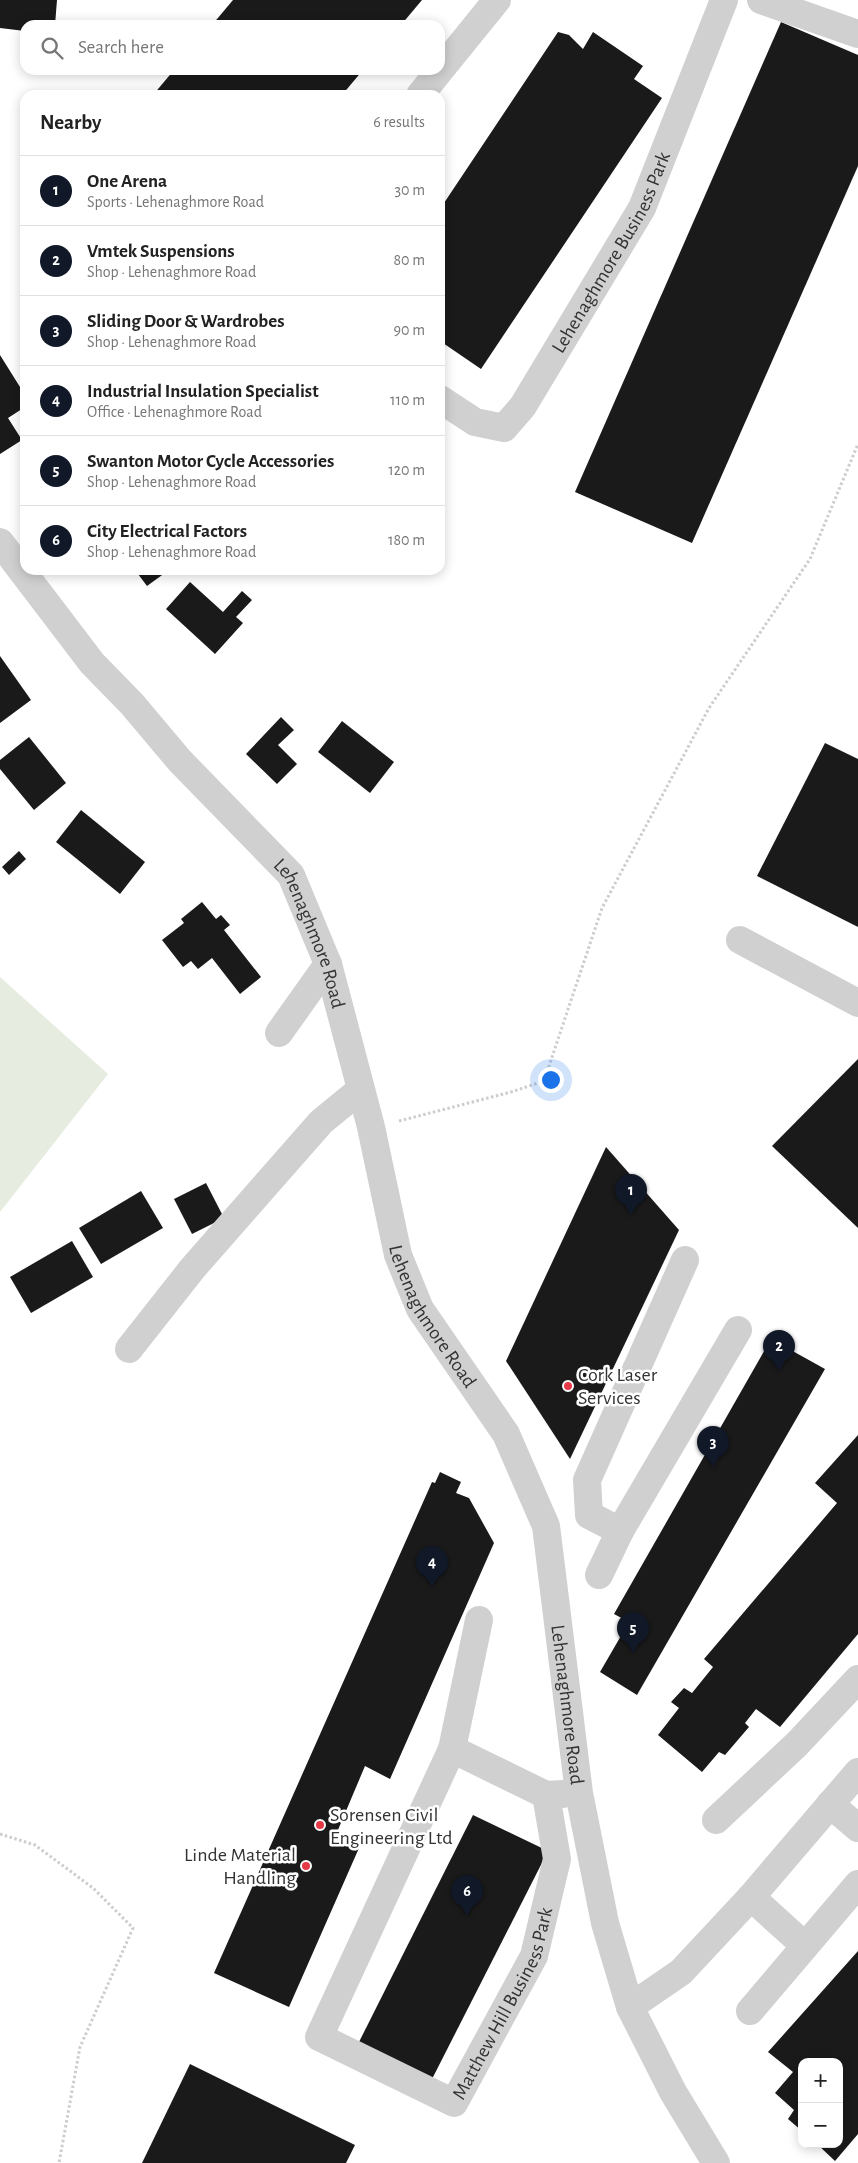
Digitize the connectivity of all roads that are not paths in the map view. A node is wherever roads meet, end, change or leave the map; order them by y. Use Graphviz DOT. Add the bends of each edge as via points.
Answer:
graph roads {
  1 [pos="497,0"];
  2 [pos="724,0"];
  3 [pos="761,0"];
  4 [pos="858,34"];
  5 [pos="445,64"];
  6 [pos="436,75"];
  7 [pos="424,90"];
  8 [pos="445,402"];
  9 [pos="0,542"];
  10 [pos="20,568"];
  11 [pos="25,575"];
  12 [pos="740,940"];
  13 [pos="328,964"];
  14 [pos="858,1003"];
  15 [pos="278,1033"];
  16 [pos="360,1090"];
  17 [pos="685,1260"];
  18 [pos="738,1330"];
  19 [pos="130,1349"];
  20 [pos="589,1516"];
  21 [pos="546,1526"];
  22 [pos="620,1531"];
  23 [pos="599,1576"];
  24 [pos="479,1620"];
  25 [pos="858,1679"];
  26 [pos="452,1749"];
  27 [pos="858,1772"];
  28 [pos="579,1793"];
  29 [pos="546,1795"];
  30 [pos="830,1804"];
  31 [pos="716,1820"];
  32 [pos="858,1828"];
  33 [pos="858,1884"];
  34 [pos="751,1897"];
  35 [pos="805,1946"];
  36 [pos="630,2007"];
  37 [pos="750,2011"];
  38 [pos="716,2163"];
  1 -- 5 [label="street"];
  2 -- 8 [label="street, Lehenaghmore Business Park" via="642,208 524,406 504,428 475,422"];
  3 -- 4 [label="street"];
  6 -- 7 [label="street"];
  9 -- 10 [label="street, Lehenaghmore Road"];
  11 -- 13 [label="street, Lehenaghmore Road" via="92,663 180,761 291,876"];
  12 -- 14 [label="street"];
  13 -- 15 [label="street"];
  13 -- 16 [label="street, Lehenaghmore Road"];
  16 -- 19 [label="street" via="321,1122 192,1269"];
  16 -- 21 [label="street, Lehenaghmore Road" via="398,1255 420,1309 506,1434"];
  17 -- 20 [label="street" via="587,1480"];
  18 -- 22 [label="street"];
  20 -- 21 [label="street"];
  20 -- 22 [label="street"];
  21 -- 28 [label="street, Lehenaghmore Road"];
  22 -- 23 [label="street"];
  24 -- 26 [label="street, Matthew Hill Business Park"];
  25 -- 31 [label="street" via="797,1744"];
  26 -- 29 [label="street"];
  26 -- 29 [label="street, Matthew Hill Business Park" via="319,2037 454,2103 534,1956 557,1859"];
  27 -- 30 [label="street"];
  28 -- 29 [label="street"];
  28 -- 36 [label="street, Lehenaghmore Road" via="605,1923"];
  30 -- 32 [label="street"];
  30 -- 34 [label="street"];
  33 -- 35 [label="street"];
  34 -- 35 [label="street"];
  34 -- 36 [label="street" via="681,1972"];
  35 -- 37 [label="street"];
  36 -- 38 [label="street, Lehenaghmore Road" via="673,2092"];
}
